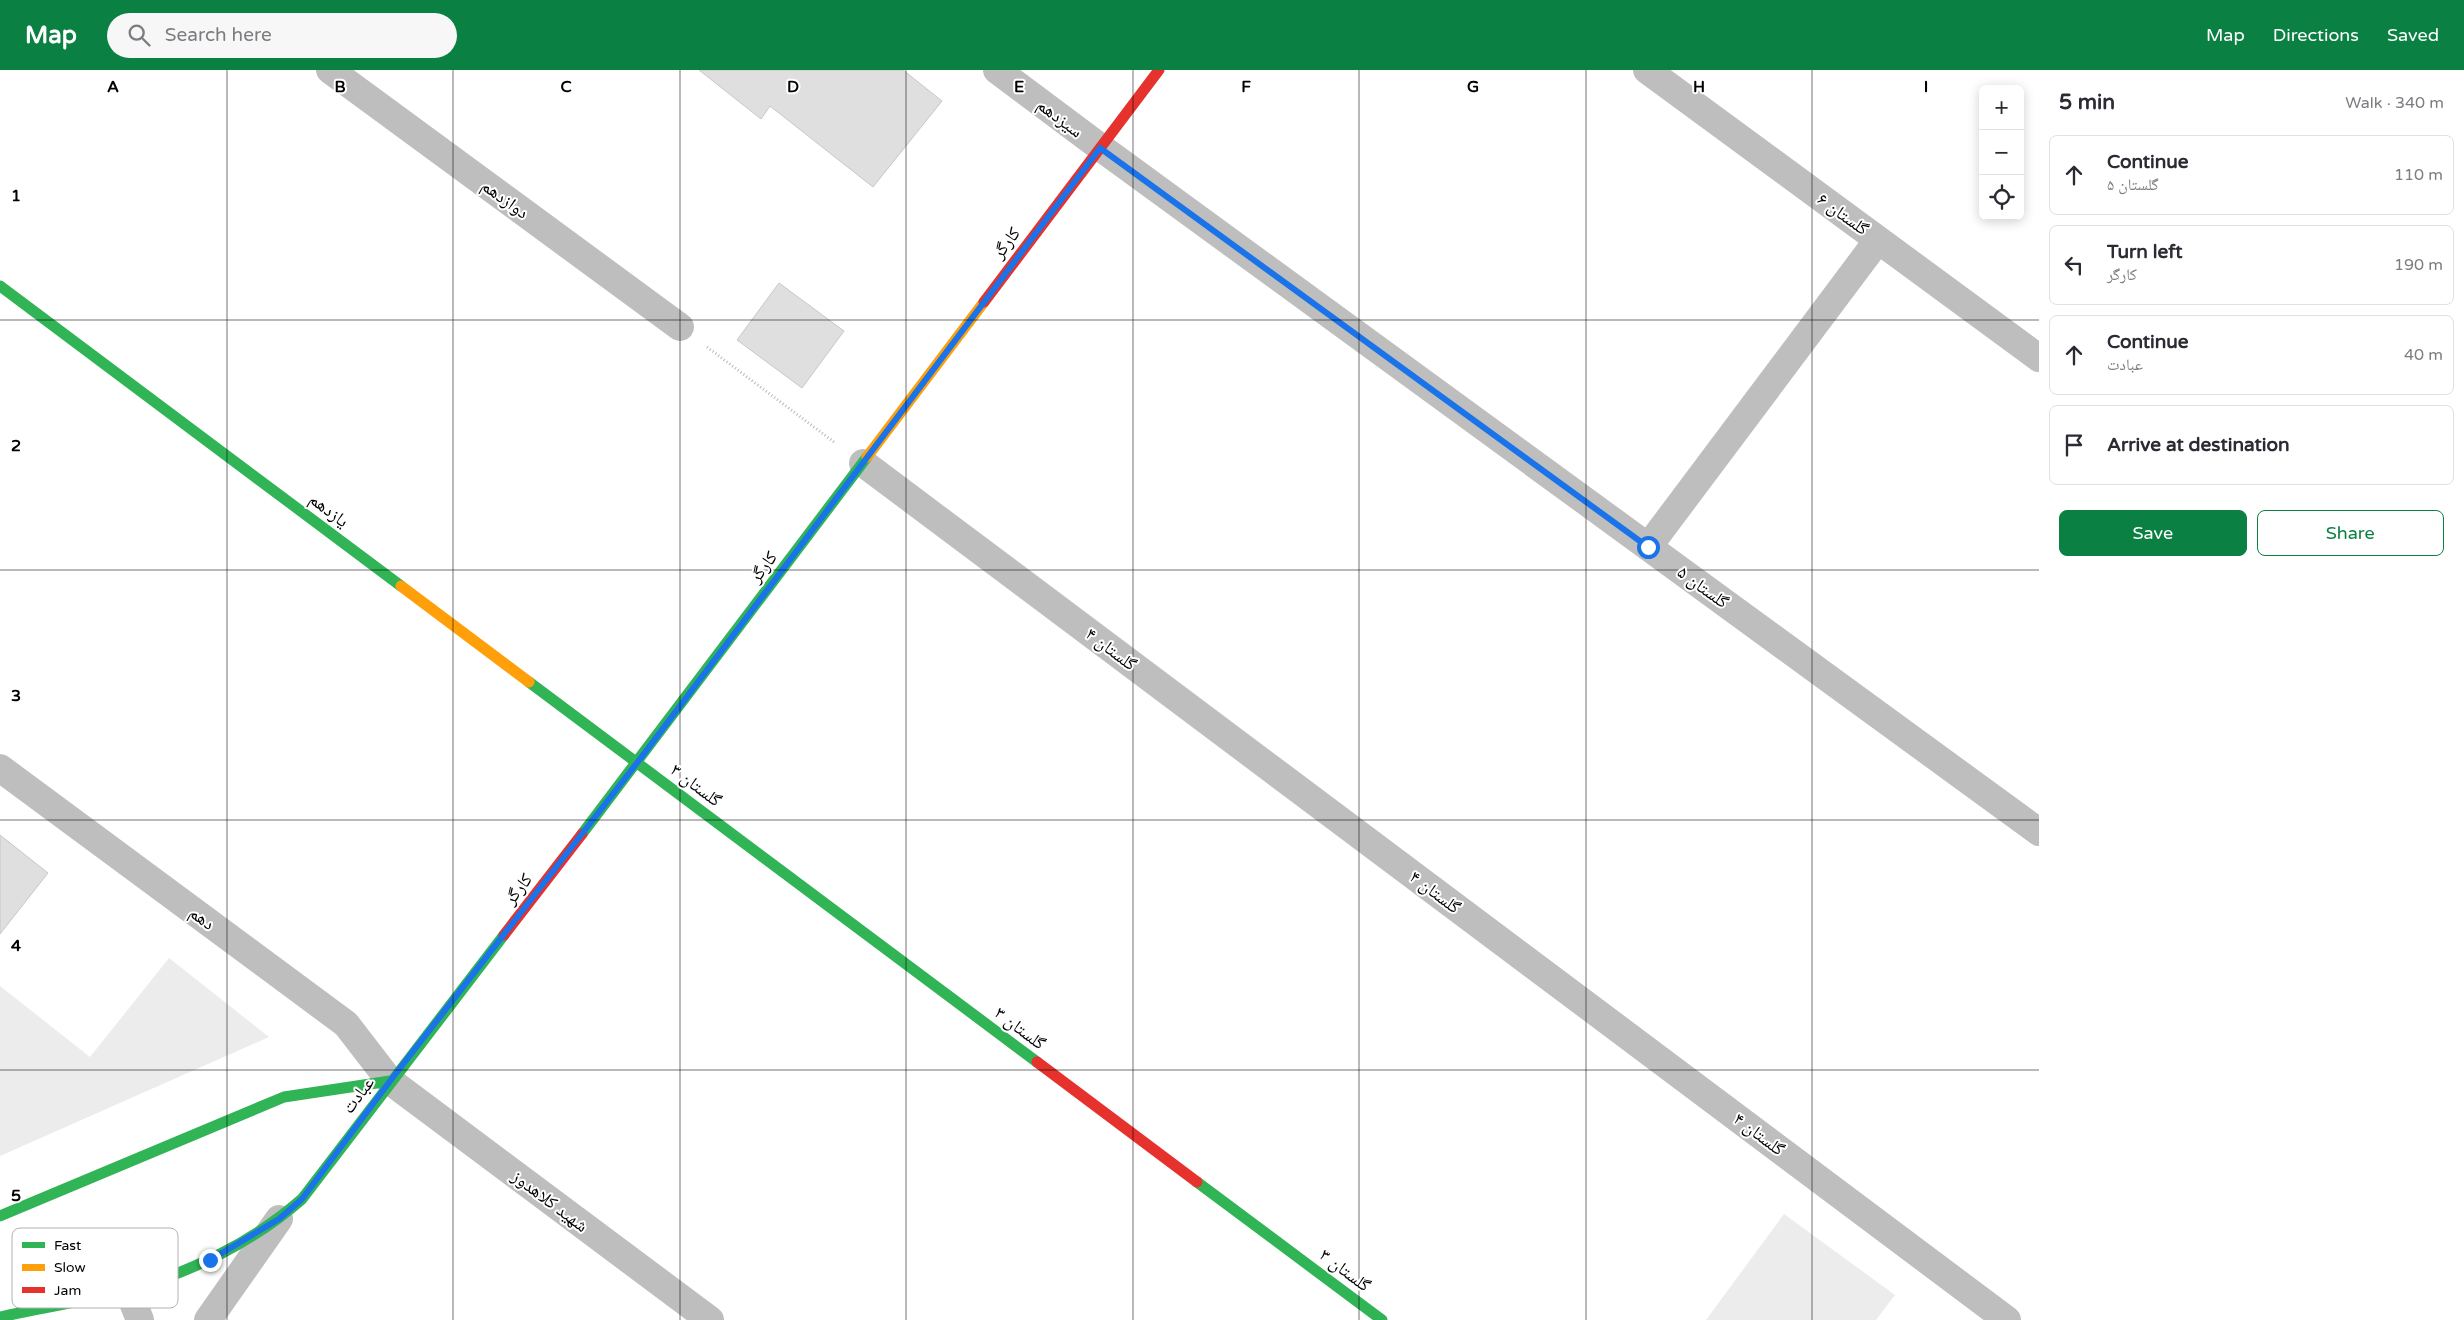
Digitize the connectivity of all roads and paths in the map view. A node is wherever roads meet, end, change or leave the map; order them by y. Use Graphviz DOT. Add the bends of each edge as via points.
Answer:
graph roads {
  1 [pos="330,70"];
  2 [pos="997,70"];
  3 [pos="1159,70"];
  4 [pos="1647,70"];
  5 [pos="1100,148"];
  6 [pos="1878,240"];
  7 [pos="0,286"];
  8 [pos="680,327"];
  9 [pos="2039,358"];
  10 [pos="863,463"];
  11 [pos="1648,547"];
  12 [pos="637,763"];
  13 [pos="0,768"];
  14 [pos="2039,832"];
  15 [pos="390,1081"];
  16 [pos="0,1216"];
  17 [pos="279,1219"];
  18 [pos="178,1272"];
  19 [pos="46,1308"];
  20 [pos="135,1308"];
  21 [pos="0,1318"];
  22 [pos="140,1320"];
  23 [pos="208,1320"];
  24 [pos="710,1320"];
  25 [pos="1382,1320"];
  26 [pos="2007,1320"];
  1 -- 8 [label="street, دوازدهم"];
  2 -- 5 [label="street, سیزدهم"];
  3 -- 5 [label="street, کارگر"];
  4 -- 6 [label="street, گلستان ۶"];
  5 -- 10 [label="street, کارگر"];
  5 -- 11 [label="street, گلستان ۵"];
  6 -- 9 [label="street, گلستان ۶"];
  6 -- 11 [label="street"];
  7 -- 12 [label="street, یازدهم"];
  8 -- 10 [label="path"];
  10 -- 12 [label="street, کارگر"];
  10 -- 26 [label="street, گلستان ۴"];
  11 -- 14 [label="street, گلستان ۵"];
  12 -- 15 [label="street, کارگر"];
  12 -- 25 [label="street, گلستان ۳"];
  13 -- 15 [label="street, دهم" via="346,1024"];
  15 -- 16 [label="street, عبادت" via="284,1096"];
  15 -- 17 [label="street, عبادت" via="302,1199"];
  15 -- 24 [label="street, شهید کلاهدوز"];
  17 -- 18 [label="street, عبادت" via="210,1260"];
  17 -- 23 [label="street"];
  19 -- 21 [label="street, عبادت"];
  20 -- 22 [label="street"];
}
